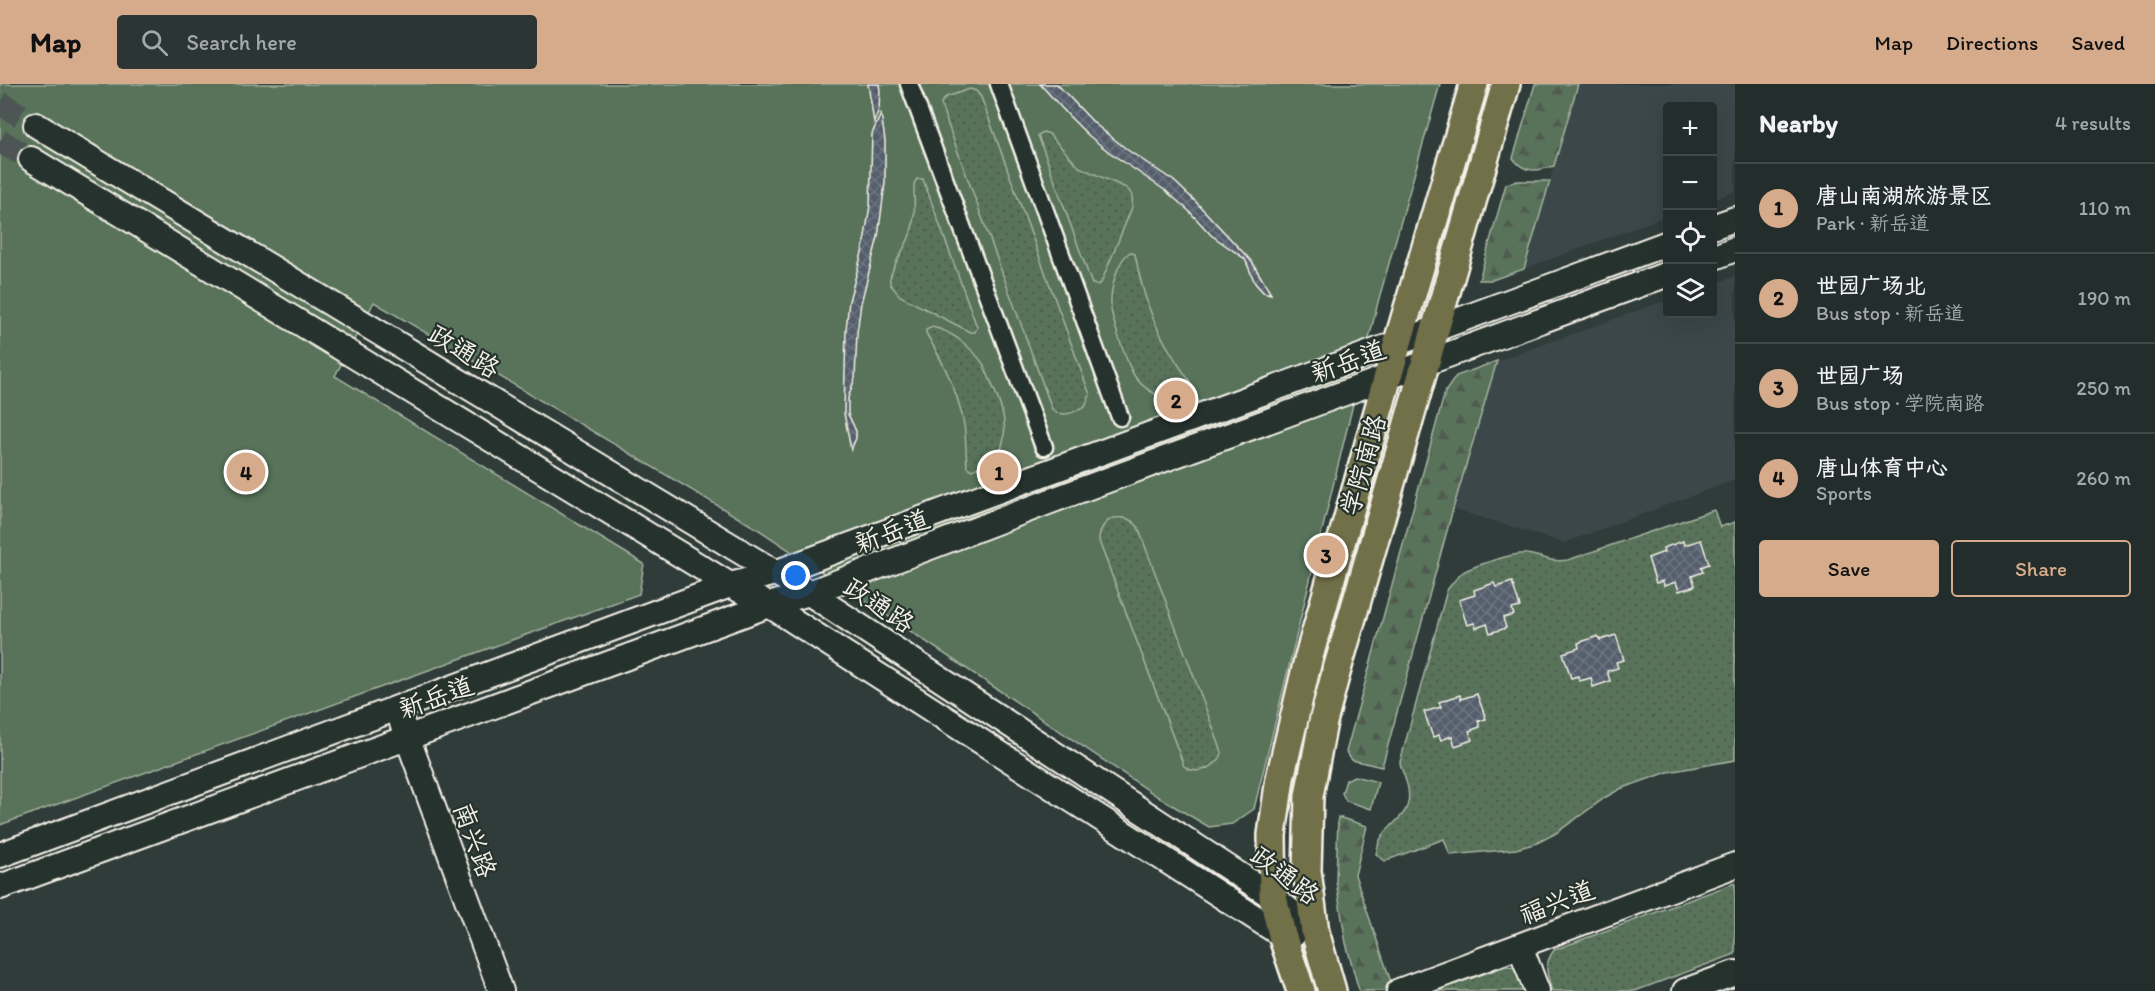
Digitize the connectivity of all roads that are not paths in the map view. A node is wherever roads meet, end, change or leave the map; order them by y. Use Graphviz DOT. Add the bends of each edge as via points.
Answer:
graph roads {
  1 [pos="909,84"];
  2 [pos="999,84"];
  3 [pos="1473,84"];
  4 [pos="1506,84"];
  5 [pos="36,125"];
  6 [pos="31,159"];
  7 [pos="1735,219"];
  8 [pos="1717,226"];
  9 [pos="1663,245"];
  10 [pos="1735,249"];
  11 [pos="1717,256"];
  12 [pos="1663,276"];
  13 [pos="1436,328"];
  14 [pos="1400,342"];
  15 [pos="399,345"];
  16 [pos="1426,363"];
  17 [pos="387,375"];
  18 [pos="1388,376"];
  19 [pos="1120,417"];
  20 [pos="1044,447"];
  21 [pos="775,573"];
  22 [pos="730,585"];
  23 [pos="809,593"];
  24 [pos="769,605"];
  25 [pos="397,708"];
  26 [pos="407,738"];
  27 [pos="0,855"];
  28 [pos="1735,866"];
  29 [pos="0,887"];
  30 [pos="1274,897"];
  31 [pos="1315,932"];
  32 [pos="1282,935"];
  33 [pos="1520,946"];
  34 [pos="1735,973"];
  35 [pos="501,991"];
  36 [pos="1301,991"];
  37 [pos="1332,991"];
  38 [pos="1399,991"];
  39 [pos="1537,991"];
  40 [pos="1685,991"];
  1 -- 20 [label="street"];
  2 -- 19 [label="street"];
  3 -- 14 [label="main road, 学院南路"];
  4 -- 13 [label="main road, 学院南路"];
  5 -- 15 [label="main road, 政通路"];
  6 -- 17 [label="main road, 政通路"];
  7 -- 8 [label="main road"];
  9 -- 13 [label="main road, 新岳道"];
  10 -- 11 [label="main road"];
  12 -- 16 [label="main road, 新岳道"];
  13 -- 14 [label="main road, 新岳道"];
  13 -- 16 [label="main road, 学院南路"];
  14 -- 18 [label="main road, 学院南路"];
  14 -- 21 [label="main road, 新岳道"];
  15 -- 17 [label="main road"];
  15 -- 21 [label="main road, 政通路"];
  16 -- 18 [label="main road, 新岳道"];
  16 -- 31 [label="main road, 学院南路" via="1323,722 1309,796 1307,872"];
  17 -- 22 [label="main road, 政通路"];
  18 -- 23 [label="main road, 新岳道"];
  18 -- 30 [label="main road, 学院南路" via="1308,660 1280,778 1272,835"];
  21 -- 22 [label="main road, 新岳道"];
  21 -- 23 [label="main road, 政通路"];
  22 -- 24 [label="main road, 政通路"];
  22 -- 25 [label="main road, 新岳道"];
  23 -- 24 [label="main road, 新岳道"];
  23 -- 30 [label="main road, 政通路"];
  24 -- 26 [label="main road, 新岳道"];
  24 -- 32 [label="main road, 政通路"];
  25 -- 26 [label="main road, 南兴路"];
  25 -- 27 [label="main road, 新岳道"];
  26 -- 29 [label="main road, 新岳道"];
  26 -- 35 [label="main road, 南兴路"];
  28 -- 33 [label="main road, 福兴道"];
  30 -- 31 [label="main road, 政通路"];
  30 -- 32 [label="main road, 学院南路"];
  31 -- 32 [label="main road, 政通路"];
  31 -- 37 [label="main road, 学院南路"];
  32 -- 36 [label="main road, 学院南路"];
  33 -- 38 [label="main road, 福兴道"];
  33 -- 39 [label="main road"];
  34 -- 40 [label="main road"];
}
